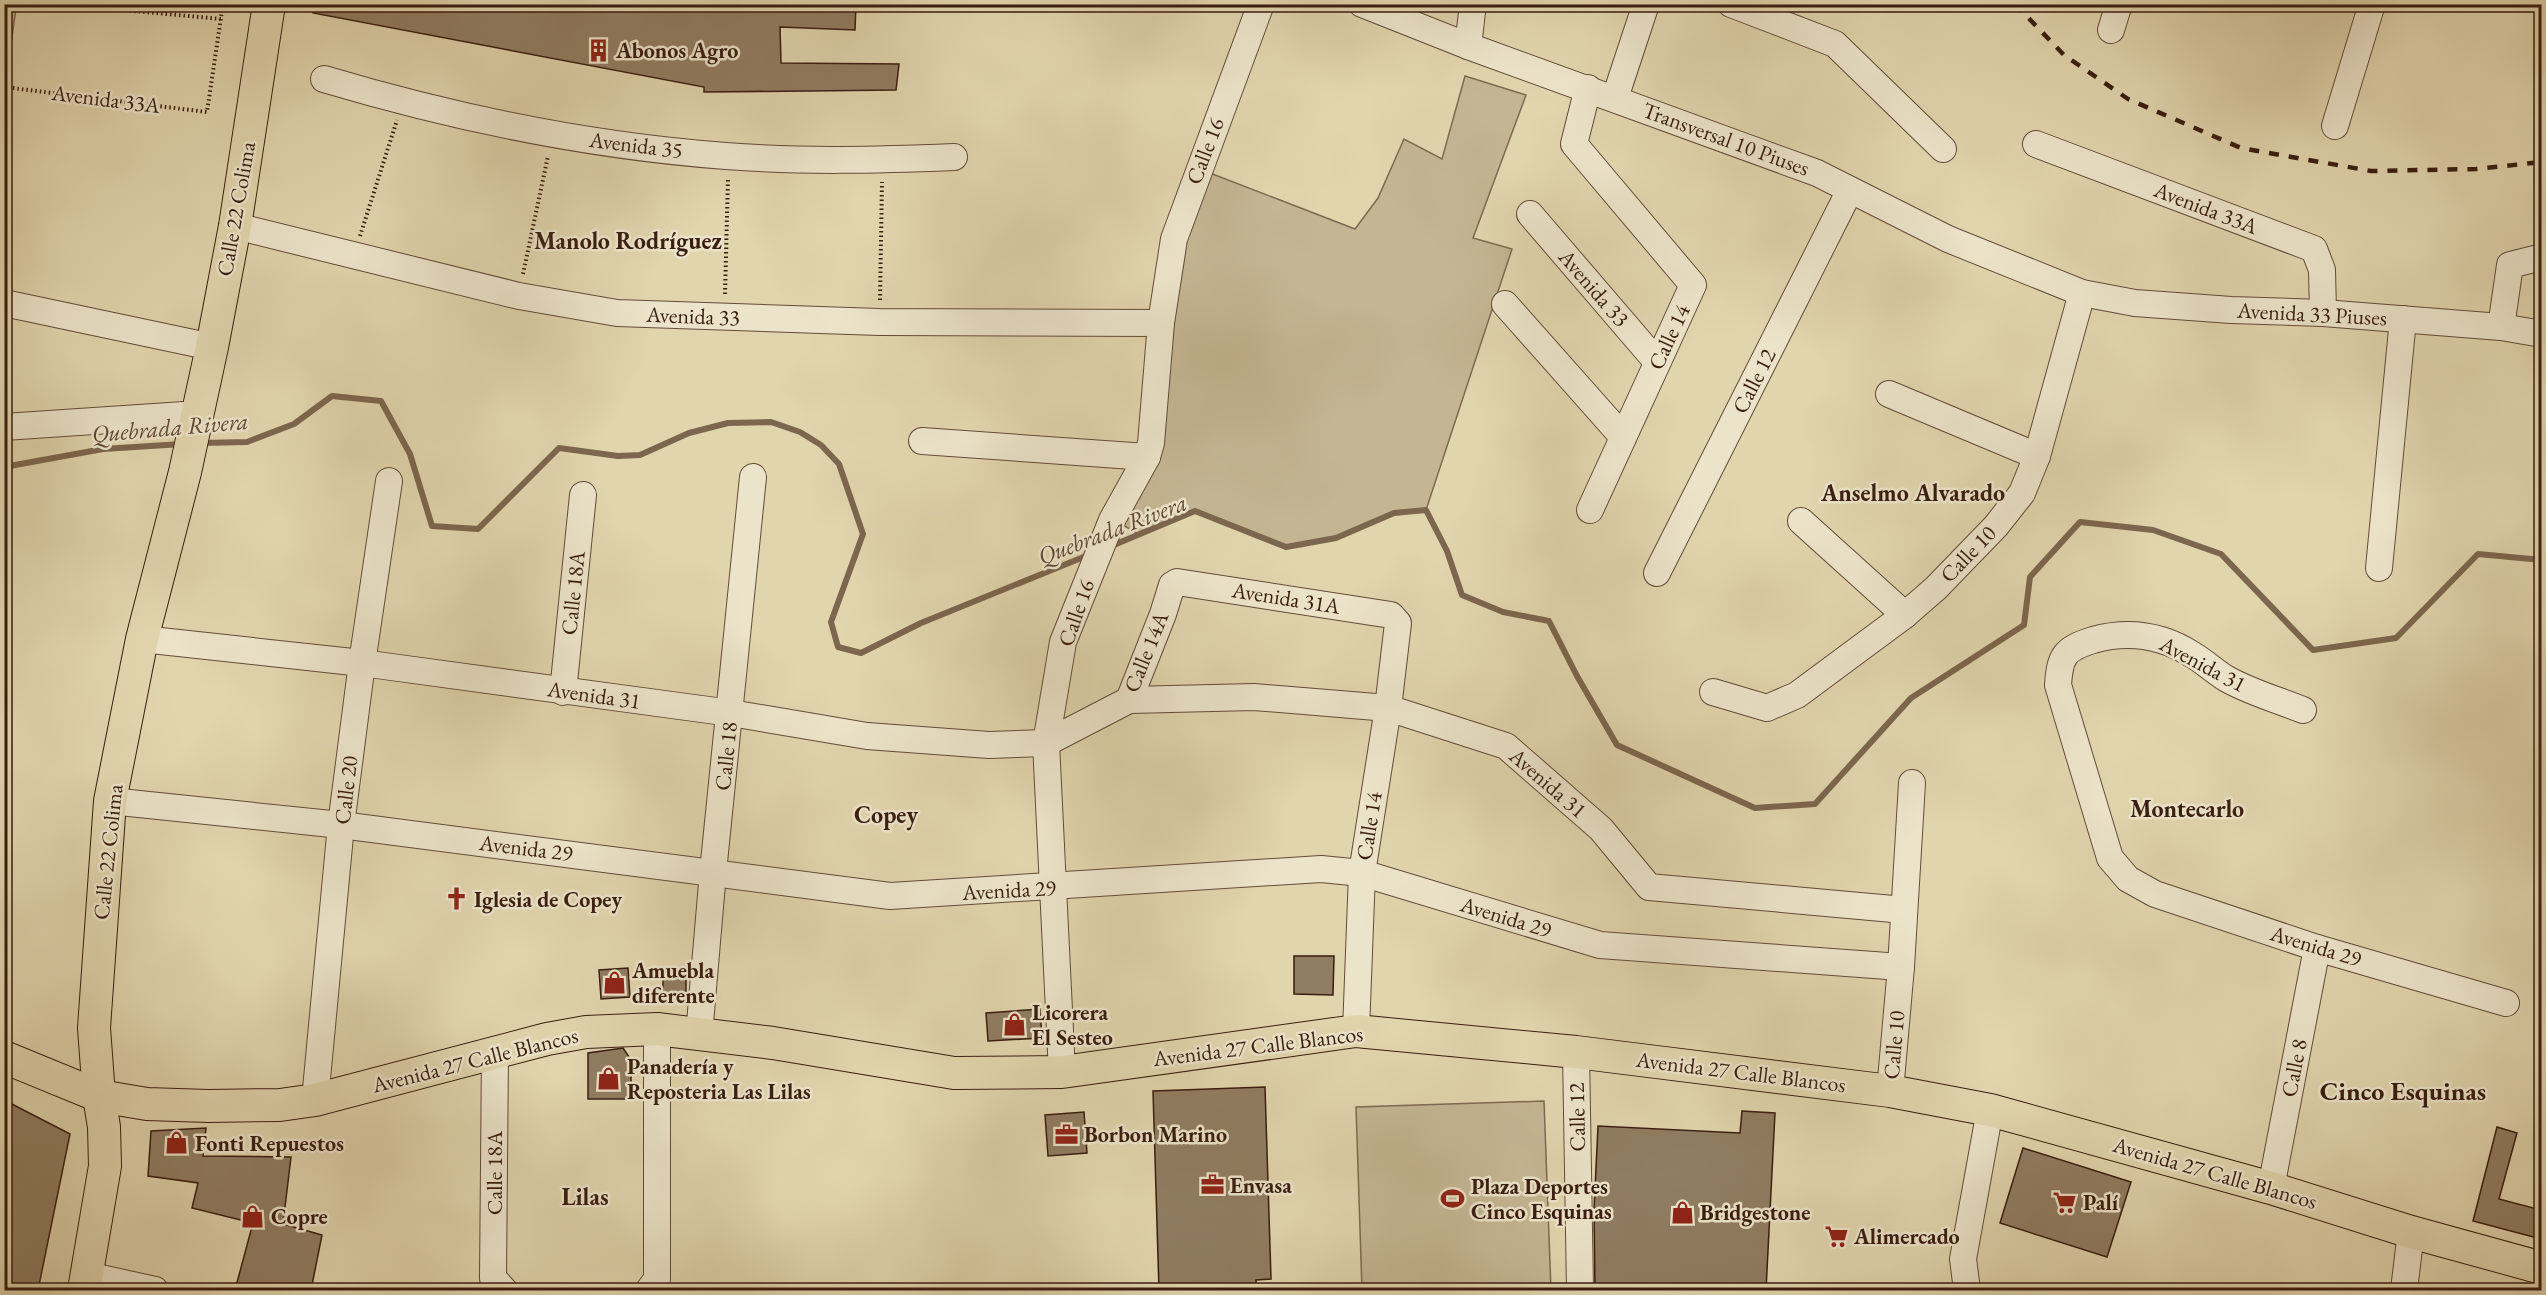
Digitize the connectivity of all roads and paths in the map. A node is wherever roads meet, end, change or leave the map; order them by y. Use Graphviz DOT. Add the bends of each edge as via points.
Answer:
graph roads {
  1 [pos="58,4"];
  2 [pos="223,4"];
  3 [pos="269,4"];
  4 [pos="1261,4"];
  5 [pos="1362,4"];
  6 [pos="1473,4"];
  7 [pos="1646,4"];
  8 [pos="1731,4"];
  9 [pos="2119,4"];
  10 [pos="2372,4"];
  11 [pos="221,19"];
  12 [pos="2111,30"];
  13 [pos="1468,46"];
  14 [pos="324,79"];
  15 [pos="4,87"];
  16 [pos="1588,88"];
  17 [pos="1615,98"];
  18 [pos="403,102"];
  19 [pos="2335,126"];
  20 [pos="552,134"];
  21 [pos="2036,144"];
  22 [pos="1943,148"];
  23 [pos="728,156"];
  24 [pos="954,156"];
  25 [pos="882,160"];
  26 [pos="1850,190"];
  27 [pos="1530,214"];
  28 [pos="235,226"];
  29 [pos="354,256"];
  30 [pos="2541,257"];
  31 [pos="2082,293"];
  32 [pos="519,296"];
  33 [pos="4,303"];
  34 [pos="1505,304"];
  35 [pos="2323,313"];
  36 [pos="725,318"];
  37 [pos="2403,319"];
  38 [pos="879,322"];
  39 [pos="1161,323"];
  40 [pos="2501,327"];
  41 [pos="2541,334"];
  42 [pos="212,347"];
  43 [pos="1657,362"];
  44 [pos="1889,394"];
  45 [pos="198,417"];
  46 [pos="4,427"];
  47 [pos="1623,437"];
  48 [pos="922,441"];
  49 [pos="2037,456"];
  50 [pos="1147,457"];
  51 [pos="753,477"];
  52 [pos="389,481"];
  53 [pos="583,495"];
  54 [pos="1590,510"];
  55 [pos="1800,521"];
  56 [pos="2379,568"];
  57 [pos="1657,573"];
  58 [pos="1172,585"];
  59 [pos="1905,615"];
  60 [pos="1398,623"];
  61 [pos="142,639"];
  62 [pos="362,663"];
  63 [pos="563,692"];
  64 [pos="1713,692"];
  65 [pos="1129,699"];
  66 [pos="1388,708"];
  67 [pos="2303,710"];
  68 [pos="731,713"];
  69 [pos="1046,743"];
  70 [pos="1912,783"];
  71 [pos="110,801"];
  72 [pos="341,825"];
  73 [pos="713,872"];
  74 [pos="1362,873"];
  75 [pos="2128,879"];
  76 [pos="1053,888"];
  77 [pos="1904,910"];
  78 [pos="2318,948"];
  79 [pos="1901,967"];
  80 [pos="2506,1002"];
  81 [pos="657,1029"];
  82 [pos="1356,1031"];
  83 [pos="699,1035"];
  84 [pos="495,1052"];
  85 [pos="1576,1052"];
  86 [pos="4,1057"];
  87 [pos="1062,1072"];
  88 [pos="1890,1090"];
  89 [pos="99,1096"];
  90 [pos="315,1100"];
  91 [pos="1989,1110"];
  92 [pos="2271,1188"];
  93 [pos="2411,1232"];
  94 [pos="2541,1268"];
  95 [pos="85,1282"];
  96 [pos="155,1290"];
  97 [pos="504,1290"];
  98 [pos="649,1290"];
  99 [pos="1580,1290"];
  100 [pos="1967,1290"];
  101 [pos="2404,1290"];
  1 -- 11 [label="path"];
  2 -- 11 [label="path"];
  3 -- 28 [label="main road, Calle 22 Colima"];
  4 -- 39 [label="street, Calle 16" via="1182,213"];
  5 -- 13 [label="street, Transversal 10 Piuses"];
  6 -- 13 [label="street"];
  7 -- 17 [label="street"];
  8 -- 22 [label="street" via="1835,44"];
  9 -- 12 [label="street"];
  10 -- 19 [label="street"];
  11 -- 15 [label="path, Avenida 33A" via="207,112"];
  13 -- 16 [label="street, Transversal 10 Piuses"];
  14 -- 18 [label="street, Avenida 35"];
  16 -- 17 [label="street, Transversal 10 Piuses"];
  16 -- 43 [label="street, Calle 14" via="1574,144 1693,285"];
  17 -- 26 [label="street, Transversal 10 Piuses" via="1817,173"];
  18 -- 20 [label="street, Avenida 35"];
  18 -- 29 [label="path"];
  20 -- 23 [label="street, Avenida 35"];
  20 -- 32 [label="path"];
  21 -- 35 [label="street, Avenida 33A" via="2314,249 2322,270"];
  23 -- 25 [label="street, Avenida 35"];
  23 -- 36 [label="path"];
  24 -- 25 [label="street, Avenida 35"];
  25 -- 38 [label="path"];
  26 -- 31 [label="street, Transversal 10 Piuses" via="1948,239"];
  26 -- 57 [label="street, Calle 12"];
  27 -- 43 [label="street, Avenida 33"];
  28 -- 29 [label="street, Avenida 33"];
  28 -- 42 [label="main road, Calle 22 Colima"];
  29 -- 32 [label="street, Avenida 33"];
  30 -- 40 [label="street" via="2510,265"];
  31 -- 35 [label="street, Avenida 33 Piuses" via="2135,303"];
  31 -- 49 [label="street, Calle 10"];
  32 -- 36 [label="street, Avenida 33" via="617,313"];
  33 -- 42 [label="street"];
  34 -- 47 [label="street"];
  35 -- 37 [label="street, Avenida 33 Piuses"];
  36 -- 38 [label="street, Avenida 33"];
  37 -- 40 [label="street, Avenida 33 Piuses"];
  37 -- 56 [label="street"];
  38 -- 39 [label="street, Avenida 33"];
  39 -- 50 [label="street, Calle 16"];
  40 -- 41 [label="street, Avenida 33 Piuses"];
  42 -- 45 [label="main road, Calle 22 Colima"];
  43 -- 47 [label="street, Calle 14"];
  44 -- 49 [label="street"];
  45 -- 46 [label="street"];
  45 -- 61 [label="main road, Calle 22 Colima"];
  47 -- 54 [label="street, Calle 14"];
  48 -- 50 [label="street"];
  49 -- 59 [label="street, Calle 10" via="2022,493 1996,526"];
  50 -- 69 [label="street, Calle 16" via="1112,520 1063,642"];
  51 -- 68 [label="street, Calle 18"];
  52 -- 62 [label="street, Calle 20"];
  53 -- 63 [label="street, Calle 18A"];
  55 -- 59 [label="street"];
  58 -- 60 [label="street, Avenida 31A" via="1177,582 1388,614"];
  58 -- 65 [label="street, Calle 14A"];
  59 -- 64 [label="street, Calle 10" via="1797,695 1767,708"];
  60 -- 66 [label="street, Calle 14"];
  61 -- 62 [label="street, Avenida 31"];
  61 -- 71 [label="main road, Calle 22 Colima"];
  62 -- 63 [label="street, Avenida 31"];
  62 -- 72 [label="street, Calle 20"];
  63 -- 68 [label="street, Avenida 31"];
  65 -- 66 [label="street, Avenida 31" via="1254,697"];
  65 -- 69 [label="street, Calle 14A"];
  66 -- 74 [label="street, Calle 14"];
  66 -- 77 [label="street, Avenida 31" via="1506,746 1601,829 1649,887"];
  67 -- 75 [label="street, Avenida 31" via="2227,679 2192,654 2143,634 2113,634 2074,646 2060,663 2058,685 2110,858"];
  68 -- 69 [label="street, Avenida 31" via="867,736 989,745"];
  68 -- 73 [label="street, Calle 18"];
  69 -- 76 [label="street, Calle 16"];
  70 -- 77 [label="street, Calle 10"];
  71 -- 72 [label="street, Avenida 29"];
  71 -- 89 [label="main road, Calle 22 Colima" via="94,1028"];
  72 -- 73 [label="street, Avenida 29"];
  72 -- 90 [label="street, Calle 20"];
  73 -- 76 [label="street, Avenida 29" via="890,896"];
  73 -- 83 [label="street, Calle 18"];
  74 -- 76 [label="street, Avenida 29" via="1321,869"];
  74 -- 79 [label="street, Avenida 29" via="1600,945"];
  74 -- 82 [label="street, Calle 14"];
  75 -- 78 [label="street, Avenida 29" via="2155,894"];
  76 -- 87 [label="street, Calle 16"];
  77 -- 79 [label="street, Calle 10"];
  78 -- 80 [label="street, Avenida 29"];
  78 -- 92 [label="street, Calle 8"];
  79 -- 88 [label="street, Calle 10"];
  81 -- 83 [label="main road, Avenida 27 Calle Blancos"];
  81 -- 84 [label="main road, Avenida 27 Calle Blancos" via="586,1032"];
  81 -- 98 [label="street" via="657,1279"];
  82 -- 85 [label="main road, Avenida 27 Calle Blancos"];
  82 -- 87 [label="main road, Avenida 27 Calle Blancos"];
  83 -- 87 [label="main road, Avenida 27 Calle Blancos" via="954,1073"];
  84 -- 90 [label="main road, Avenida 27 Calle Blancos"];
  84 -- 97 [label="street, Calle 18A" via="494,1278"];
  85 -- 88 [label="main road, Avenida 27 Calle Blancos"];
  85 -- 99 [label="street, Calle 12"];
  86 -- 89 [label="main road, Avenida 27 Calle Blancos"];
  88 -- 91 [label="main road, Avenida 27 Calle Blancos"];
  89 -- 90 [label="main road, Avenida 27 Calle Blancos" via="147,1104 208,1106 280,1105"];
  89 -- 95 [label="main road, Calle 22 Colima" via="105,1166"];
  91 -- 92 [label="main road, Avenida 27 Calle Blancos"];
  91 -- 100 [label="street" via="1963,1259"];
  92 -- 93 [label="main road, Avenida 27 Calle Blancos"];
  93 -- 94 [label="main road, Avenida 27 Calle Blancos"];
  93 -- 101 [label="street"];
  95 -- 96 [label="street"];
}
